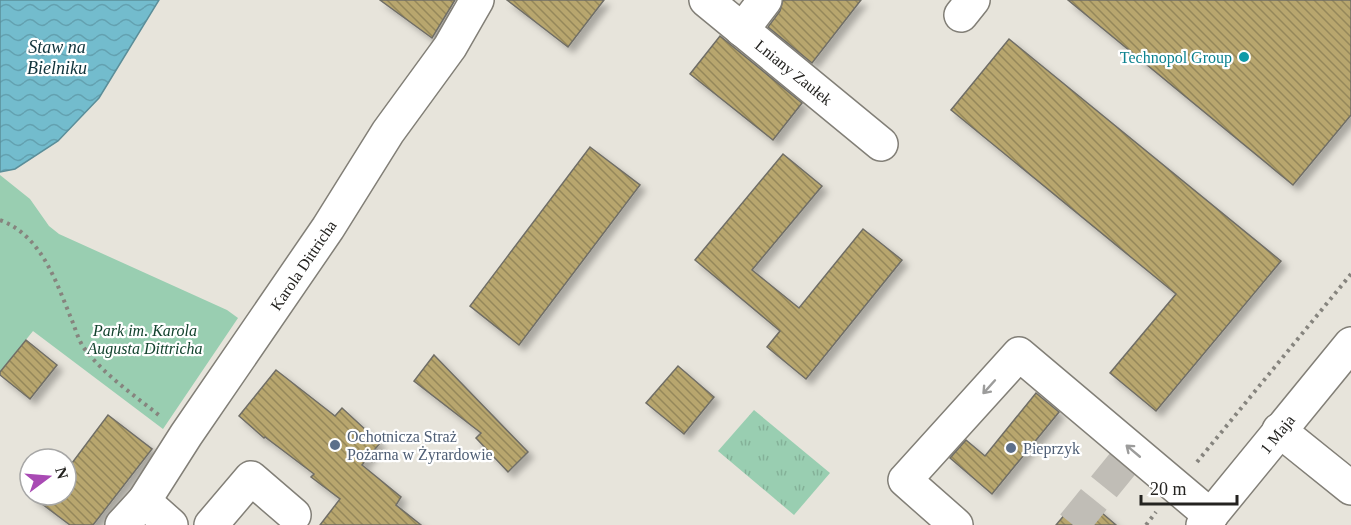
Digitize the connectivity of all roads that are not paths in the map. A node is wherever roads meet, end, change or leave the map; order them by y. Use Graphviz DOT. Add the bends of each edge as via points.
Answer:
graph roads {
  1 [pos="477,0"];
  2 [pos="706,0"];
  3 [pos="765,0"];
  4 [pos="742,30"];
  5 [pos="881,144"];
  6 [pos="1351,344"];
  7 [pos="1280,430"];
  8 [pos="1351,488"];
  9 [pos="144,501"];
  10 [pos="294,515"];
  11 [pos="1207,520"];
  12 [pos="122,525"];
  13 [pos="171,525"];
  14 [pos="211,525"];
  15 [pos="956,525"];
  1 -- 9 [label="street, Karola Dittricha" via="450,47 388,132"];
  2 -- 4 [label="street, Lniany Zaułek"];
  3 -- 4 [label="street"];
  4 -- 5 [label="street, Lniany Zaułek"];
  6 -- 7 [label="street, 1 Maja"];
  7 -- 8 [label="street"];
  7 -- 11 [label="street, 1 Maja"];
  9 -- 12 [label="street, Karola Dittricha"];
  9 -- 13 [label="street"];
  10 -- 14 [label="street" via="251,478"];
  11 -- 15 [label="street, one-way" via="1176,487 1019,354 905,480"];
}
